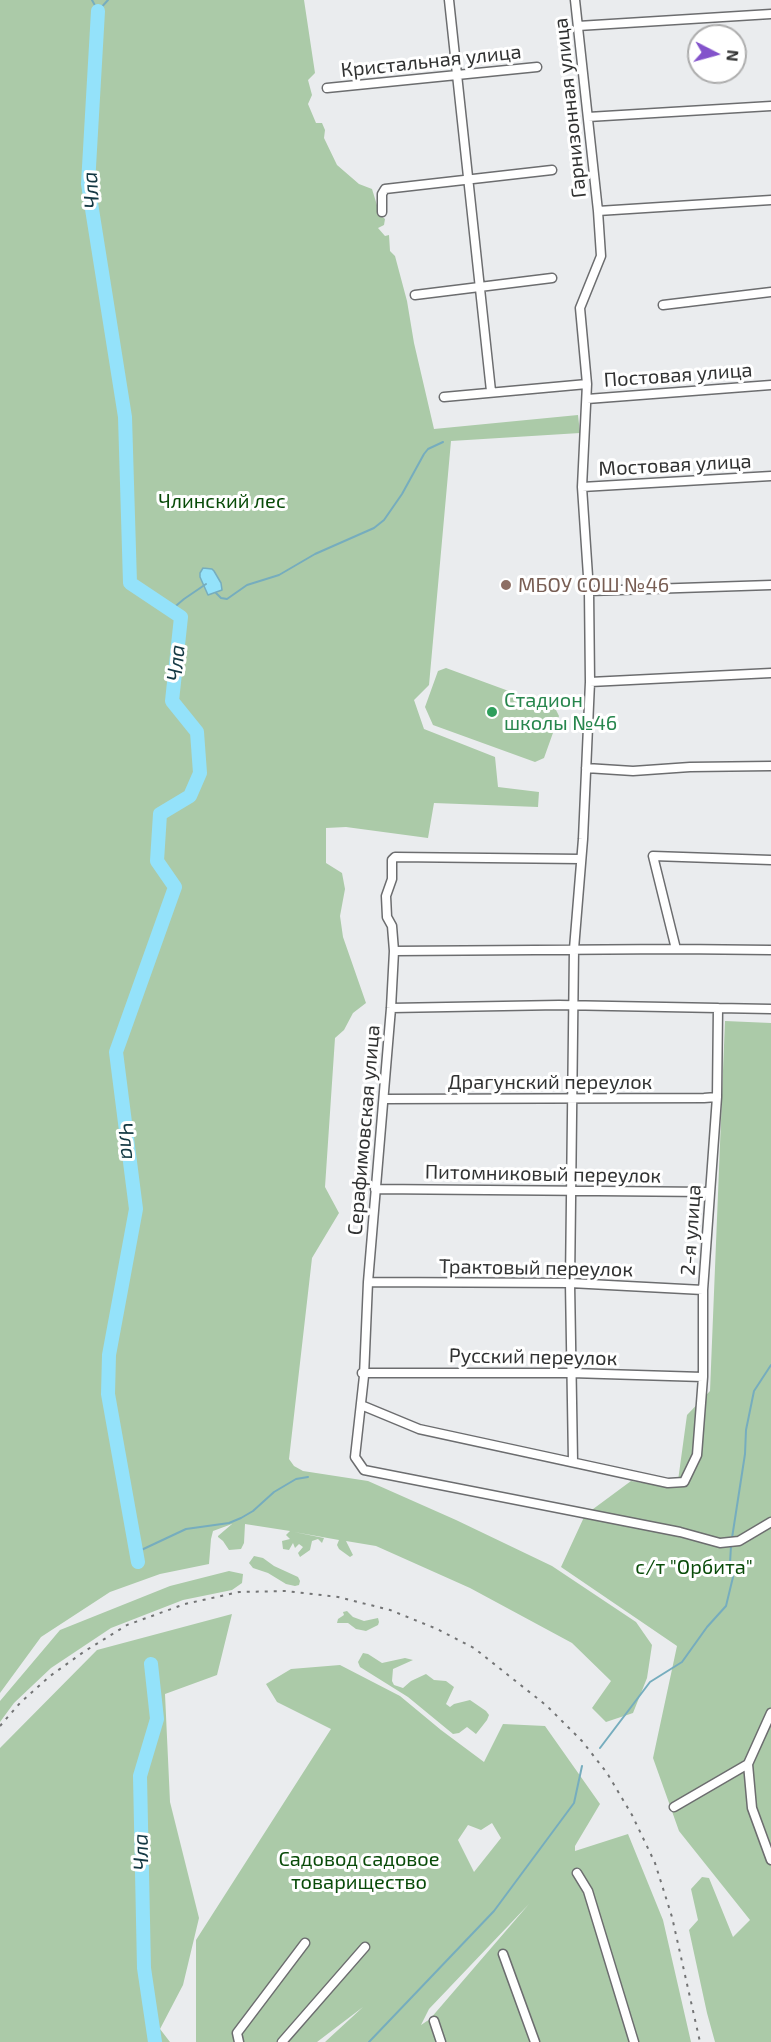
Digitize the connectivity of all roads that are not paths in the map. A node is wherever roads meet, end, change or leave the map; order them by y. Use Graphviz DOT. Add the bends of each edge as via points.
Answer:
graph roads {
  1 [pos="449,0"];
  2 [pos="575,0"];
  3 [pos="771,14"];
  4 [pos="578,26"];
  5 [pos="537,67"];
  6 [pos="457,74"];
  7 [pos="327,88"];
  8 [pos="771,106"];
  9 [pos="588,117"];
  10 [pos="552,170"];
  11 [pos="469,179"];
  12 [pos="771,200"];
  13 [pos="382,212"];
  14 [pos="598,212"];
  15 [pos="552,278"];
  16 [pos="480,285"];
  17 [pos="771,292"];
  18 [pos="415,295"];
  19 [pos="663,304"];
  20 [pos="587,384"];
  21 [pos="771,385"];
  22 [pos="491,391"];
  23 [pos="444,397"];
  24 [pos="587,399"];
  25 [pos="771,476"];
  26 [pos="582,487"];
  27 [pos="771,585"];
  28 [pos="589,591"];
  29 [pos="771,673"];
  30 [pos="590,682"];
  31 [pos="771,766"];
  32 [pos="586,768"];
  33 [pos="581,859"];
  34 [pos="771,860"];
  35 [pos="676,949"];
  36 [pos="574,950"];
  37 [pos="771,950"];
  38 [pos="394,951"];
  39 [pos="574,1006"];
  40 [pos="391,1008"];
  41 [pos="718,1008"];
  42 [pos="771,1009"];
  43 [pos="717,1096"];
  44 [pos="572,1098"];
  45 [pos="384,1099"];
  46 [pos="375,1189"];
  47 [pos="571,1191"];
  48 [pos="710,1192"];
  49 [pos="368,1282"];
  50 [pos="570,1283"];
  51 [pos="703,1290"];
  52 [pos="362,1373"];
  53 [pos="571,1373"];
  54 [pos="703,1377"];
  55 [pos="361,1405"];
  56 [pos="573,1461"];
  57 [pos="771,1522"];
  58 [pos="771,1713"];
  59 [pos="748,1764"];
  60 [pos="675,1806"];
  61 [pos="771,1860"];
  62 [pos="577,1873"];
  63 [pos="305,1943"];
  64 [pos="365,1947"];
  65 [pos="503,1954"];
  66 [pos="434,2021"];
  67 [pos="239,2042"];
  68 [pos="282,2042"];
  69 [pos="441,2042"];
  70 [pos="535,2042"];
  71 [pos="634,2042"];
  1 -- 6 [label="street"];
  2 -- 4 [label="street, Гарнизонная улица"];
  3 -- 4 [label="street"];
  4 -- 9 [label="street, Гарнизонная улица"];
  5 -- 6 [label="street, Кристальная улица"];
  6 -- 7 [label="street, Кристальная улица"];
  6 -- 11 [label="street"];
  8 -- 9 [label="street"];
  9 -- 14 [label="street, Гарнизонная улица"];
  10 -- 11 [label="street"];
  11 -- 13 [label="street" via="385,189"];
  11 -- 16 [label="street"];
  12 -- 14 [label="street"];
  14 -- 20 [label="street, Гарнизонная улица" via="601,256 580,308"];
  15 -- 16 [label="street"];
  16 -- 18 [label="street"];
  16 -- 22 [label="street"];
  17 -- 19 [label="street"];
  20 -- 22 [label="street"];
  20 -- 24 [label="street, Гарнизонная улица"];
  21 -- 24 [label="street, Постовая улица"];
  22 -- 23 [label="street"];
  24 -- 26 [label="street, Гарнизонная улица"];
  25 -- 26 [label="street, Мостовая улица"];
  26 -- 28 [label="street, Гарнизонная улица"];
  27 -- 28 [label="street"];
  28 -- 30 [label="street, Гарнизонная улица"];
  29 -- 30 [label="street"];
  30 -- 32 [label="street, Гарнизонная улица"];
  31 -- 32 [label="street" via="633,771"];
  32 -- 33 [label="street, Гарнизонная улица"];
  33 -- 36 [label="street, Гарнизонная улица"];
  33 -- 38 [label="street" via="395,857 386,896"];
  34 -- 35 [label="street" via="653,856"];
  35 -- 36 [label="street"];
  35 -- 37 [label="street"];
  36 -- 38 [label="street"];
  36 -- 39 [label="street, Гарнизонная улица"];
  38 -- 40 [label="street"];
  39 -- 40 [label="street, Серафимовская улица"];
  39 -- 41 [label="street, Серафимовская улица"];
  39 -- 44 [label="street, Гарнизонная улица"];
  40 -- 45 [label="street, Серафимовская улица"];
  41 -- 42 [label="street, Серафимовская улица"];
  41 -- 43 [label="street, 2-я улица"];
  43 -- 44 [label="street, Драгунский переулок"];
  43 -- 48 [label="street, 2-я улица"];
  44 -- 45 [label="street, Драгунский переулок"];
  44 -- 47 [label="street, Гарнизонная улица"];
  45 -- 46 [label="street, Серафимовская улица"];
  46 -- 47 [label="street, Питомниковый переулок"];
  46 -- 49 [label="street, Серафимовская улица"];
  47 -- 48 [label="street, Питомниковый переулок"];
  47 -- 50 [label="street, Гарнизонная улица"];
  48 -- 51 [label="street, 2-я улица"];
  49 -- 50 [label="street, Трактовый переулок"];
  49 -- 52 [label="street, Серафимовская улица"];
  50 -- 51 [label="street, Трактовый переулок"];
  50 -- 53 [label="street, Гарнизонная улица"];
  51 -- 54 [label="street, 2-я улица"];
  52 -- 53 [label="street, Русский переулок"];
  52 -- 55 [label="street, Серафимовская улица"];
  53 -- 54 [label="street, Русский переулок"];
  53 -- 56 [label="street, Гарнизонная улица"];
  54 -- 56 [label="street, 2-я улица" via="696,1455 684,1482 668,1483"];
  55 -- 56 [label="street" via="419,1429"];
  55 -- 57 [label="street, Серафимовская улица" via="355,1457 364,1470 720,1543 739,1541"];
  58 -- 59 [label="street"];
  59 -- 60 [label="street"];
  59 -- 61 [label="street" via="752,1808"];
  62 -- 71 [label="street" via="588,1891"];
  63 -- 67 [label="street" via="237,2032"];
  64 -- 68 [label="street"];
  65 -- 70 [label="street"];
  66 -- 69 [label="street"];
}
